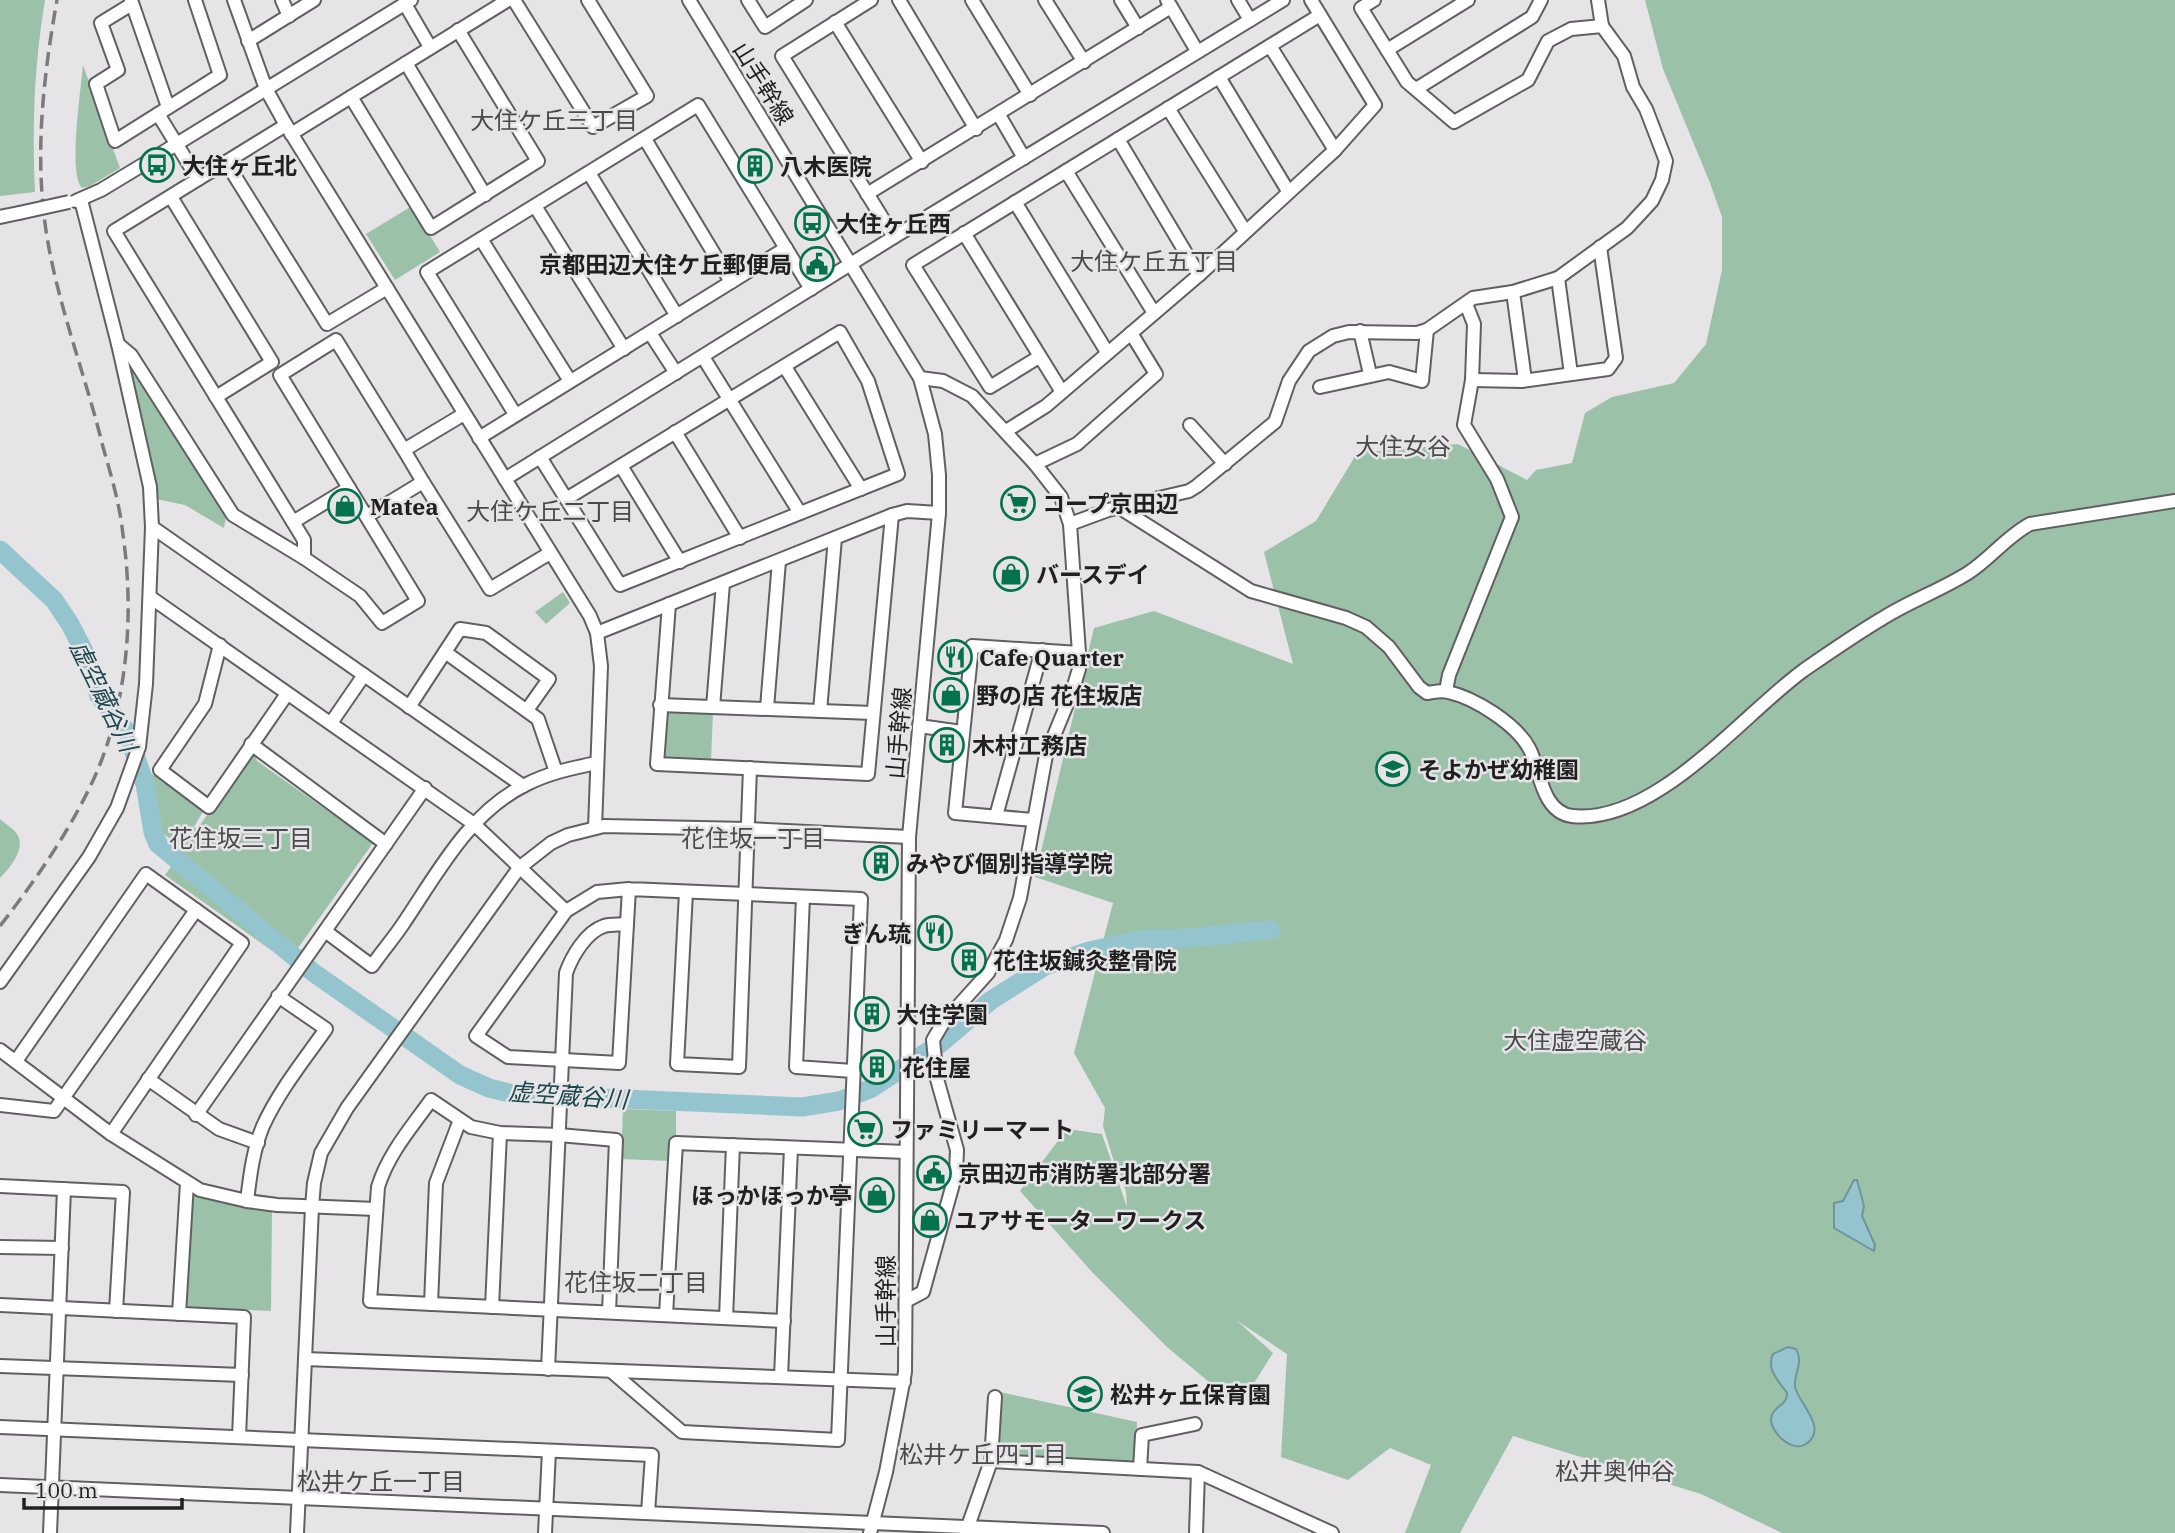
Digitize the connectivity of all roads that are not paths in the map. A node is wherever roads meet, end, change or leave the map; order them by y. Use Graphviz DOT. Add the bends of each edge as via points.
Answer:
graph roads {
  1 [pos="195,0"];
  2 [pos="234,0"];
  3 [pos="282,0"];
  4 [pos="314,0"];
  5 [pos="508,0"];
  6 [pos="514,0"];
  7 [pos="588,0"];
  8 [pos="689,0"];
  9 [pos="748,0"];
  10 [pos="806,0"];
  11 [pos="871,0"];
  12 [pos="899,0"];
  13 [pos="971,0"];
  14 [pos="1045,0"];
  15 [pos="1121,0"];
  16 [pos="1238,0"];
  17 [pos="1283,0"];
  18 [pos="1311,0"];
  19 [pos="1374,0"];
  20 [pos="1468,0"];
  21 [pos="1541,0"];
  22 [pos="1598,0"];
  23 [pos="131,2"];
  24 [pos="408,2"];
  25 [pos="1169,4"];
  26 [pos="1320,15"];
  27 [pos="289,16"];
  28 [pos="1250,20"];
  29 [pos="835,22"];
  30 [pos="1602,26"];
  31 [pos="1139,28"];
  32 [pos="458,30"];
  33 [pos="248,41"];
  34 [pos="1269,46"];
  35 [pos="430,47"];
  36 [pos="1387,50"];
  37 [pos="1197,51"];
  38 [pos="1084,62"];
  39 [pos="406,63"];
  40 [pos="1219,77"];
  41 [pos="266,89"];
  42 [pos="1416,89"];
  43 [pos="1030,96"];
  44 [pos="351,97"];
  45 [pos="1168,108"];
  46 [pos="163,111"];
  47 [pos="999,115"];
  48 [pos="288,129"];
  49 [pos="976,129"];
  50 [pos="645,139"];
  51 [pos="1118,139"];
  52 [pos="177,145"];
  53 [pos="1335,150"];
  54 [pos="1024,158"];
  55 [pos="226,162"];
  56 [pos="922,162"];
  57 [pos="1066,171"];
  58 [pos="589,173"];
  59 [pos="198,179"];
  60 [pos="1288,191"];
  61 [pos="867,194"];
  62 [pos="485,195"];
  63 [pos="171,197"];
  64 [pos="75,201"];
  65 [pos="1015,202"];
  66 [pos="536,206"];
  67 [pos="0,218"];
  68 [pos="1245,231"];
  69 [pos="964,233"];
  70 [pos="894,237"];
  71 [pos="481,239"];
  72 [pos="1600,247"];
  73 [pos="786,248"];
  74 [pos="852,265"];
  75 [pos="1199,275"];
  76 [pos="1558,278"];
  77 [pos="731,282"];
  78 [pos="387,289"];
  79 [pos="811,289"];
  80 [pos="1513,292"];
  81 [pos="1466,304"];
  82 [pos="1154,313"];
  83 [pos="677,316"];
  84 [pos="1427,330"];
  85 [pos="1360,331"];
  86 [pos="650,333"];
  87 [pos="1130,333"];
  88 [pos="118,344"];
  89 [pos="624,349"];
  90 [pos="1107,352"];
  91 [pos="703,356"];
  92 [pos="1039,358"];
  93 [pos="785,367"];
  94 [pos="676,373"];
  95 [pos="1370,374"];
  96 [pos="1571,374"];
  97 [pos="920,378"];
  98 [pos="1472,380"];
  99 [pos="1525,380"];
  100 [pos="570,382"];
  101 [pos="1320,387"];
  102 [pos="1062,392"];
  103 [pos="216,397"];
  104 [pos="729,400"];
  105 [pos="464,414"];
  106 [pos="515,414"];
  107 [pos="1190,425"];
  108 [pos="1006,431"];
  109 [pos="675,432"];
  110 [pos="479,438"];
  111 [pos="404,450"];
  112 [pos="540,457"];
  113 [pos="1035,464"];
  114 [pos="1225,464"];
  115 [pos="621,466"];
  116 [pos="505,479"];
  117 [pos="423,482"];
  118 [pos="349,488"];
  119 [pos="861,489"];
  120 [pos="566,499"];
  121 [pos="2175,501"];
  122 [pos="1120,508"];
  123 [pos="800,513"];
  124 [pos="939,513"];
  125 [pos="892,515"];
  126 [pos="367,516"];
  127 [pos="293,522"];
  128 [pos="1070,524"];
  129 [pos="152,527"];
  130 [pos="740,538"];
  131 [pos="835,538"];
  132 [pos="551,553"];
  133 [pos="304,558"];
  134 [pos="779,561"];
  135 [pos="680,562"];
  136 [pos="723,583"];
  137 [pos="150,597"];
  138 [pos="669,604"];
  139 [pos="597,634"];
  140 [pos="220,645"];
  141 [pos="1042,650"];
  142 [pos="445,652"];
  143 [pos="1079,653"];
  144 [pos="364,675"];
  145 [pos="1446,691"];
  146 [pos="287,694"];
  147 [pos="660,705"];
  148 [pos="409,707"];
  149 [pos="713,707"];
  150 [pos="767,708"];
  151 [pos="527,710"];
  152 [pos="820,711"];
  153 [pos="873,713"];
  154 [pos="331,723"];
  155 [pos="919,726"];
  156 [pos="962,732"];
  157 [pos="251,744"];
  158 [pos="597,763"];
  159 [pos="750,768"];
  160 [pos="556,772"];
  161 [pos="523,786"];
  162 [pos="425,789"];
  163 [pos="996,816"];
  164 [pos="1033,820"];
  165 [pos="474,824"];
  166 [pos="595,828"];
  167 [pos="747,829"];
  168 [pos="909,837"];
  169 [pos="386,844"];
  170 [pos="519,868"];
  171 [pos="629,890"];
  172 [pos="686,892"];
  173 [pos="745,894"];
  174 [pos="803,897"];
  175 [pos="196,910"];
  176 [pos="566,911"];
  177 [pos="627,924"];
  178 [pos="325,930"];
  179 [pos="0,982"];
  180 [pos="278,996"];
  181 [pos="0,1050"];
  182 [pos="16,1061"];
  183 [pos="561,1064"];
  184 [pos="853,1071"];
  185 [pos="148,1079"];
  186 [pos="65,1097"];
  187 [pos="0,1105"];
  188 [pos="196,1115"];
  189 [pos="460,1120"];
  190 [pos="559,1131"];
  191 [pos="500,1133"];
  192 [pos="111,1134"];
  193 [pos="258,1143"];
  194 [pos="733,1145"];
  195 [pos="791,1147"];
  196 [pos="849,1150"];
  197 [pos="906,1152"];
  198 [pos="187,1183"];
  199 [pos="0,1186"];
  200 [pos="64,1189"];
  201 [pos="247,1201"];
  202 [pos="312,1206"];
  203 [pos="376,1209"];
  204 [pos="0,1247"];
  205 [pos="62,1248"];
  206 [pos="906,1301"];
  207 [pos="431,1304"];
  208 [pos="0,1305"];
  209 [pos="492,1307"];
  210 [pos="59,1308"];
  211 [pos="551,1310"];
  212 [pos="116,1311"];
  213 [pos="609,1312"];
  214 [pos="179,1314"];
  215 [pos="666,1315"];
  216 [pos="726,1318"];
  217 [pos="783,1321"];
  218 [pos="305,1359"];
  219 [pos="0,1366"];
  220 [pos="57,1368"];
  221 [pos="548,1368"];
  222 [pos="611,1371"];
  223 [pos="242,1375"];
  224 [pos="781,1377"];
  225 [pos="841,1380"];
  226 [pos="904,1382"];
  227 [pos="995,1397"];
  228 [pos="1195,1424"];
  229 [pos="0,1427"];
  230 [pos="54,1429"];
  231 [pos="239,1437"];
  232 [pos="301,1440"];
  233 [pos="549,1451"];
  234 [pos="991,1461"];
  235 [pos="1140,1469"];
  236 [pos="1198,1472"];
  237 [pos="0,1485"];
  238 [pos="52,1488"];
  239 [pos="299,1498"];
  240 [pos="546,1509"];
  241 [pos="648,1513"];
  242 [pos="782,1519"];
  243 [pos="872,1528"];
  244 [pos="967,1530"];
  245 [pos="1025,1531"];
  246 [pos="50,1533"];
  247 [pos="297,1533"];
  248 [pos="545,1533"];
  249 [pos="777,1533"];
  250 [pos="1103,1533"];
  251 [pos="1196,1533"];
  252 [pos="1332,1533"];
  1 -- 46 [label="street" via="220,75"];
  2 -- 33 [label="street"];
  3 -- 27 [label="street"];
  4 -- 27 [label="street"];
  5 -- 32 [label="street"];
  6 -- 7 [label="street" via="593,127 647,96"];
  8 -- 74 [label="street, 山手幹線"];
  9 -- 10 [label="street" via="765,27"];
  11 -- 29 [label="street"];
  12 -- 49 [label="street"];
  13 -- 43 [label="street"];
  14 -- 38 [label="street"];
  15 -- 31 [label="street"];
  16 -- 28 [label="street"];
  17 -- 28 [label="street"];
  18 -- 26 [label="street"];
  19 -- 36 [label="street" via="1361,8"];
  20 -- 36 [label="street"];
  21 -- 42 [label="street" via="1532,17"];
  22 -- 30 [label="street"];
  23 -- 46 [label="street"];
  23 -- 46 [label="street" via="101,23 118,70 96,84 116,141"];
  24 -- 35 [label="street"];
  24 -- 41 [label="street"];
  25 -- 31 [label="street"];
  25 -- 37 [label="street"];
  26 -- 34 [label="street"];
  26 -- 53 [label="street" via="1375,105"];
  27 -- 33 [label="street"];
  28 -- 37 [label="street"];
  29 -- 56 [label="street"];
  29 -- 61 [label="street" via="782,56"];
  30 -- 42 [label="street" via="1571,29 1548,41 1528,80 1454,122"];
  30 -- 72 [label="street" via="1623,56 1666,161 1652,201 1627,228"];
  31 -- 38 [label="street"];
  32 -- 35 [label="street"];
  32 -- 62 [label="street" via="538,161"];
  33 -- 41 [label="street"];
  34 -- 40 [label="street"];
  34 -- 53 [label="street"];
  35 -- 39 [label="street"];
  36 -- 42 [label="street"];
  37 -- 54 [label="street"];
  38 -- 43 [label="street"];
  39 -- 44 [label="street"];
  39 -- 62 [label="street"];
  40 -- 45 [label="street"];
  40 -- 60 [label="street"];
  41 -- 48 [label="street"];
  41 -- 52 [label="street"];
  43 -- 47 [label="street"];
  44 -- 48 [label="street"];
  44 -- 62 [label="street" via="431,228"];
  45 -- 51 [label="street"];
  45 -- 68 [label="street"];
  46 -- 52 [label="street"];
  47 -- 49 [label="street"];
  47 -- 54 [label="street"];
  48 -- 55 [label="street"];
  48 -- 78 [label="street"];
  49 -- 56 [label="street"];
  50 -- 58 [label="street"];
  50 -- 73 [label="street" via="698,105"];
  50 -- 77 [label="street"];
  51 -- 57 [label="street"];
  51 -- 75 [label="street"];
  52 -- 59 [label="street"];
  52 -- 64 [label="street"];
  53 -- 60 [label="street"];
  54 -- 70 [label="street"];
  55 -- 59 [label="street"];
  55 -- 78 [label="street" via="327,324"];
  56 -- 61 [label="street"];
  57 -- 65 [label="street"];
  57 -- 82 [label="street"];
  58 -- 66 [label="street"];
  58 -- 83 [label="street"];
  59 -- 63 [label="street"];
  60 -- 68 [label="street"];
  61 -- 70 [label="street"];
  63 -- 103 [label="street" via="272,362"];
  63 -- 103 [label="street" via="114,231"];
  64 -- 67 [label="street, bridge"];
  64 -- 88 [label="street"];
  65 -- 69 [label="street"];
  65 -- 90 [label="street"];
  66 -- 71 [label="street"];
  66 -- 89 [label="street"];
  68 -- 75 [label="street"];
  69 -- 92 [label="street"];
  69 -- 92 [label="street" via="913,265 990,387"];
  70 -- 74 [label="street"];
  71 -- 100 [label="street"];
  71 -- 106 [label="street" via="427,272"];
  72 -- 76 [label="street"];
  72 -- 96 [label="street" via="1616,358 1608,369"];
  73 -- 77 [label="street"];
  73 -- 79 [label="street"];
  74 -- 79 [label="street"];
  74 -- 97 [label="street, 山手幹線"];
  75 -- 82 [label="street"];
  76 -- 80 [label="street"];
  76 -- 96 [label="street"];
  77 -- 83 [label="street"];
  78 -- 105 [label="street"];
  79 -- 91 [label="street"];
  80 -- 81 [label="street" via="1473,298"];
  80 -- 99 [label="street"];
  81 -- 84 [label="street"];
  81 -- 98 [label="street" via="1474,324"];
  82 -- 87 [label="street"];
  83 -- 86 [label="street"];
  84 -- 85 [label="street"];
  84 -- 95 [label="street" via="1422,381 1389,372"];
  85 -- 95 [label="street"];
  85 -- 114 [label="street" via="1334,336 1309,351 1289,381 1275,422"];
  86 -- 89 [label="street"];
  86 -- 94 [label="street"];
  87 -- 90 [label="street"];
  87 -- 113 [label="street" via="1156,374 1077,444"];
  88 -- 129 [label="street" via="150,487"];
  88 -- 133 [label="street" via="131,355 233,515"];
  89 -- 100 [label="street"];
  90 -- 102 [label="street"];
  91 -- 94 [label="street"];
  91 -- 104 [label="street"];
  92 -- 102 [label="street"];
  93 -- 104 [label="street"];
  93 -- 119 [label="street"];
  93 -- 119 [label="street" via="840,332 868,381 898,474"];
  94 -- 112 [label="street"];
  95 -- 101 [label="street"];
  96 -- 99 [label="street"];
  97 -- 108 [label="street" via="957,386"];
  97 -- 124 [label="street, 山手幹線" via="935,434"];
  98 -- 99 [label="street"];
  98 -- 145 [label="street" via="1464,425 1497,479 1512,517"];
  100 -- 106 [label="street"];
  102 -- 108 [label="street"];
  103 -- 127 [label="street"];
  104 -- 109 [label="street"];
  104 -- 123 [label="street"];
  105 -- 110 [label="street"];
  105 -- 111 [label="street"];
  106 -- 110 [label="street"];
  107 -- 114 [label="street"];
  108 -- 113 [label="street"];
  109 -- 115 [label="street"];
  109 -- 130 [label="street"];
  110 -- 116 [label="street"];
  111 -- 117 [label="street"];
  111 -- 118 [label="street" via="336,340 280,374"];
  112 -- 116 [label="street"];
  112 -- 120 [label="street"];
  113 -- 128 [label="street" via="1061,497"];
  114 -- 122 [label="street" via="1189,491"];
  115 -- 120 [label="street"];
  115 -- 135 [label="street"];
  116 -- 132 [label="street"];
  117 -- 126 [label="street"];
  117 -- 132 [label="street" via="490,589"];
  118 -- 126 [label="street"];
  118 -- 127 [label="street"];
  119 -- 123 [label="street"];
  120 -- 135 [label="street" via="620,585"];
  121 -- 145 [label="street" via="2030,524 1969,572 1884,617 1802,672 1679,777 1619,809 1583,817 1567,815 1541,788 1530,750 1519,732 1475,702"];
  122 -- 128 [label="street"];
  122 -- 145 [label="street" via="1251,591 1366,627 1390,647 1419,687 1427,693"];
  123 -- 130 [label="street"];
  124 -- 125 [label="street"];
  124 -- 155 [label="street, 山手幹線"];
  125 -- 131 [label="street"];
  125 -- 153 [label="street"];
  126 -- 133 [label="street" via="418,601 382,623 360,596"];
  127 -- 133 [label="street" via="304,540"];
  128 -- 143 [label="street"];
  129 -- 137 [label="street"];
  129 -- 144 [label="street"];
  130 -- 135 [label="street"];
  131 -- 134 [label="street"];
  131 -- 152 [label="street"];
  132 -- 139 [label="street"];
  134 -- 136 [label="street"];
  134 -- 150 [label="street"];
  136 -- 138 [label="street"];
  136 -- 149 [label="street"];
  137 -- 140 [label="street"];
  137 -- 179 [label="street" via="139,747 129,778 89,857"];
  138 -- 139 [label="street"];
  138 -- 147 [label="street"];
  139 -- 158 [label="street" via="601,666"];
  140 -- 146 [label="street"];
  140 -- 157 [label="street" via="205,704 160,771 209,807"];
  141 -- 143 [label="street"];
  141 -- 156 [label="street" via="972,646"];
  141 -- 163 [label="street"];
  142 -- 148 [label="street"];
  142 -- 151 [label="street"];
  142 -- 151 [label="street" via="460,629 486,633 550,679"];
  143 -- 164 [label="street" via="1072,692 1046,755"];
  144 -- 148 [label="street"];
  144 -- 154 [label="street"];
  146 -- 154 [label="street"];
  146 -- 157 [label="street"];
  147 -- 149 [label="street"];
  147 -- 159 [label="street" via="657,764"];
  148 -- 161 [label="street"];
  149 -- 150 [label="street"];
  150 -- 152 [label="street"];
  151 -- 160 [label="street" via="538,719"];
  152 -- 153 [label="street"];
  153 -- 159 [label="street" via="868,774"];
  154 -- 162 [label="street"];
  155 -- 156 [label="street"];
  155 -- 168 [label="street, 山手幹線"];
  156 -- 163 [label="street" via="955,813"];
  157 -- 169 [label="street"];
  158 -- 160 [label="street"];
  158 -- 166 [label="street"];
  159 -- 167 [label="street"];
  160 -- 161 [label="street"];
  161 -- 165 [label="street"];
  162 -- 165 [label="street"];
  162 -- 169 [label="street"];
  163 -- 164 [label="street"];
  164 -- 206 [label="street" via="1020,898 1006,940 988,973 933,1040 933,1059 957,1150 956,1173 923,1292"];
  165 -- 170 [label="street"];
  165 -- 178 [label="street" via="372,966"];
  166 -- 167 [label="street"];
  166 -- 170 [label="street" via="551,843"];
  167 -- 168 [label="street"];
  167 -- 173 [label="street"];
  168 -- 197 [label="street, 山手幹線"];
  169 -- 178 [label="street"];
  170 -- 176 [label="street"];
  170 -- 202 [label="street" via="347,1108 321,1153"];
  171 -- 172 [label="street"];
  171 -- 176 [label="street" via="597,892"];
  171 -- 177 [label="street"];
  172 -- 173 [label="street"];
  172 -- 173 [label="street" via="677,1064 739,1067"];
  173 -- 174 [label="street"];
  174 -- 184 [label="street" via="796,1068"];
  174 -- 184 [label="street" via="861,899"];
  175 -- 182 [label="street" via="146,874"];
  175 -- 185 [label="street" via="242,943"];
  175 -- 186 [label="street"];
  176 -- 183 [label="street" via="476,1036 508,1057"];
  177 -- 183 [label="street" via="603,927 571,958 566,973"];
  177 -- 183 [label="street" via="619,1063"];
  178 -- 180 [label="street"];
  180 -- 188 [label="street"];
  180 -- 193 [label="street" via="326,1029 292,1077"];
  181 -- 182 [label="street"];
  182 -- 186 [label="street"];
  183 -- 190 [label="street"];
  184 -- 196 [label="street"];
  185 -- 188 [label="street"];
  185 -- 192 [label="street"];
  186 -- 187 [label="street" via="54,1111"];
  186 -- 192 [label="street"];
  188 -- 193 [label="street"];
  189 -- 191 [label="street"];
  189 -- 203 [label="street" via="431,1100 383,1171"];
  189 -- 207 [label="street" via="436,1182"];
  190 -- 191 [label="street"];
  190 -- 211 [label="street"];
  190 -- 213 [label="street" via="616,1140"];
  191 -- 209 [label="street"];
  192 -- 198 [label="street"];
  193 -- 201 [label="street"];
  194 -- 195 [label="street"];
  194 -- 215 [label="street" via="676,1143"];
  194 -- 216 [label="street"];
  195 -- 196 [label="street"];
  195 -- 217 [label="street"];
  196 -- 197 [label="street"];
  196 -- 225 [label="street"];
  197 -- 206 [label="street, 山手幹線"];
  198 -- 201 [label="street"];
  198 -- 214 [label="street"];
  199 -- 200 [label="street"];
  200 -- 205 [label="street"];
  200 -- 212 [label="street" via="123,1192"];
  201 -- 202 [label="street"];
  202 -- 203 [label="street"];
  202 -- 218 [label="street"];
  203 -- 207 [label="street" via="370,1301"];
  204 -- 205 [label="street"];
  205 -- 210 [label="street"];
  206 -- 226 [label="street, 山手幹線"];
  207 -- 209 [label="street"];
  208 -- 210 [label="street"];
  209 -- 211 [label="street"];
  210 -- 212 [label="street"];
  210 -- 220 [label="street"];
  211 -- 213 [label="street"];
  211 -- 221 [label="street"];
  212 -- 214 [label="street"];
  213 -- 215 [label="street"];
  214 -- 223 [label="street" via="244,1317"];
  215 -- 216 [label="street"];
  216 -- 217 [label="street"];
  217 -- 224 [label="street"];
  218 -- 221 [label="street"];
  218 -- 232 [label="street"];
  219 -- 220 [label="street"];
  220 -- 223 [label="street"];
  220 -- 230 [label="street"];
  221 -- 222 [label="street"];
  222 -- 224 [label="street"];
  222 -- 225 [label="street" via="682,1432 838,1440"];
  223 -- 231 [label="street"];
  224 -- 225 [label="street"];
  225 -- 226 [label="street"];
  226 -- 243 [label="street, 山手幹線"];
  227 -- 234 [label="street"];
  228 -- 235 [label="street" via="1142,1436"];
  229 -- 230 [label="street"];
  230 -- 231 [label="street"];
  230 -- 238 [label="street"];
  231 -- 232 [label="street"];
  232 -- 233 [label="street"];
  232 -- 239 [label="street"];
  233 -- 240 [label="street"];
  233 -- 241 [label="street" via="652,1455"];
  234 -- 235 [label="street"];
  234 -- 244 [label="street"];
  235 -- 236 [label="street"];
  236 -- 251 [label="street"];
  236 -- 252 [label="street"];
  237 -- 238 [label="street"];
  238 -- 239 [label="street"];
  238 -- 246 [label="street"];
  239 -- 240 [label="street"];
  239 -- 247 [label="street"];
  240 -- 241 [label="street"];
  240 -- 248 [label="street"];
  241 -- 242 [label="street"];
  242 -- 243 [label="street"];
  242 -- 249 [label="street"];
  243 -- 244 [label="street"];
  244 -- 245 [label="street"];
  245 -- 250 [label="street"];
}
